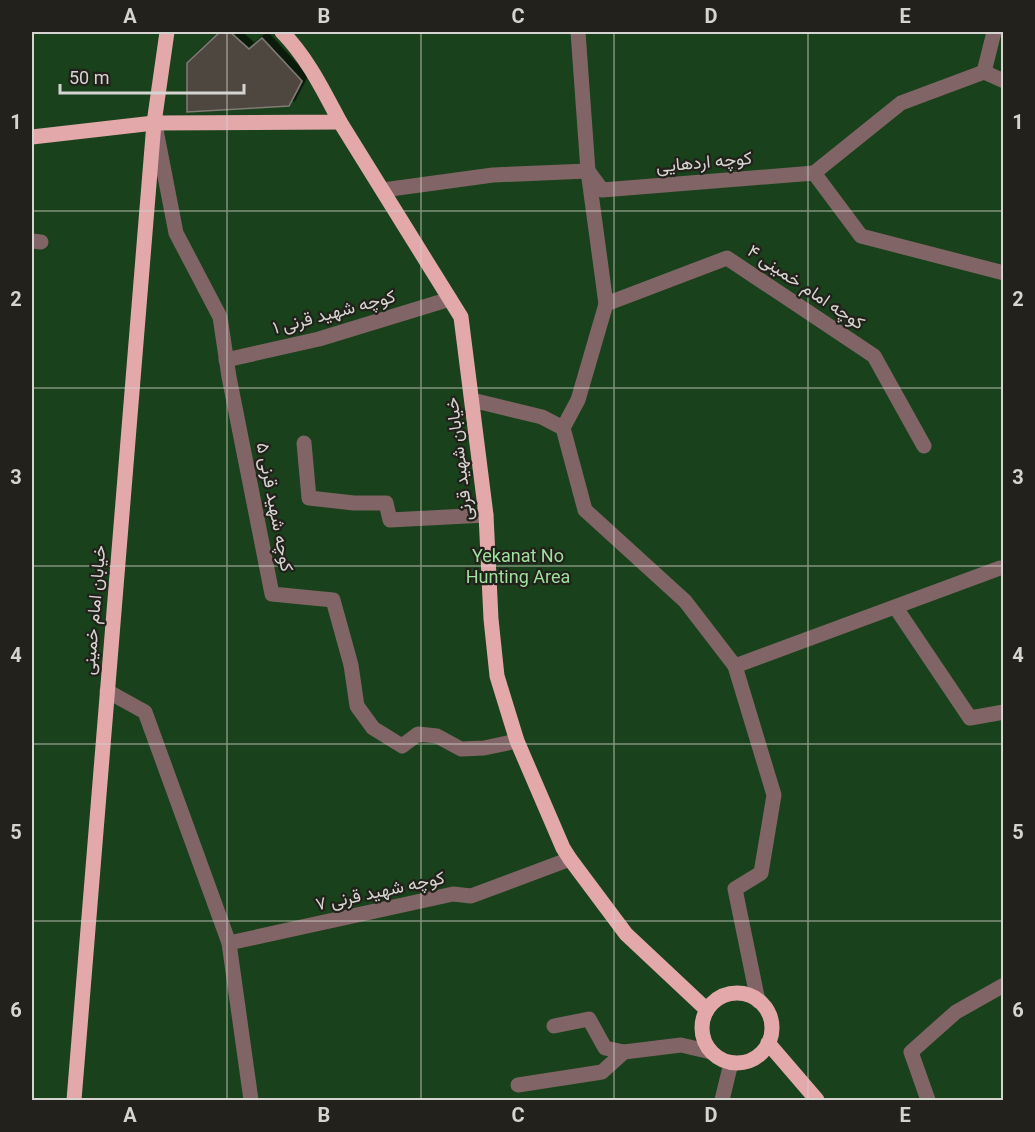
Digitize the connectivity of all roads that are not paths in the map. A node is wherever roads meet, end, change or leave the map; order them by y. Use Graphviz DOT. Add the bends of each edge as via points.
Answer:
graph roads {
  1 [pos="167,32"];
  2 [pos="282,32"];
  3 [pos="578,32"];
  4 [pos="994,32"];
  5 [pos="984,72"];
  6 [pos="1004,81"];
  7 [pos="340,122"];
  8 [pos="154,123"];
  9 [pos="32,137"];
  10 [pos="588,171"];
  11 [pos="814,172"];
  12 [pos="383,190"];
  13 [pos="1004,273"];
  14 [pos="450,299"];
  15 [pos="606,304"];
  16 [pos="226,360"];
  17 [pos="472,400"];
  18 [pos="563,428"];
  19 [pos="304,443"];
  20 [pos="924,446"];
  21 [pos="486,515"];
  22 [pos="1000,568"];
  23 [pos="896,608"];
  24 [pos="735,666"];
  25 [pos="107,691"];
  26 [pos="1004,712"];
  27 [pos="518,741"];
  28 [pos="570,859"];
  29 [pos="229,943"];
  30 [pos="1004,985"];
  31 [pos="758,1001"];
  32 [pos="706,1010"];
  33 [pos="554,1026"];
  34 [pos="768,1043"];
  35 [pos="624,1052"];
  36 [pos="711,1052"];
  37 [pos="731,1063"];
  38 [pos="518,1085"];
  39 [pos="74,1101"];
  40 [pos="251,1101"];
  41 [pos="722,1101"];
  42 [pos="817,1101"];
  43 [pos="928,1101"];
  1 -- 8 [label="main road, خیابان امام خمینی"];
  2 -- 7 [label="main road, خیابان شهید قرنی" via="316,78"];
  3 -- 10 [label="street"];
  4 -- 5 [label="street"];
  5 -- 6 [label="street"];
  5 -- 11 [label="street" via="901,103"];
  7 -- 8 [label="main road"];
  7 -- 12 [label="main road, خیابان شهید قرنی"];
  8 -- 9 [label="main road"];
  8 -- 16 [label="street, کوچه شهید قرنی ۵" via="176,233 220,317"];
  8 -- 25 [label="main road, خیابان امام خمینی"];
  10 -- 11 [label="street, کوچه اردهایی" via="602,190"];
  10 -- 12 [label="street" via="493,175"];
  10 -- 15 [label="street"];
  11 -- 13 [label="street" via="861,236"];
  12 -- 14 [label="main road, خیابان شهید قرنی"];
  14 -- 16 [label="street, کوچه شهید قرنی ۱" via="319,339"];
  14 -- 17 [label="main road, خیابان شهید قرنی" via="461,316"];
  15 -- 18 [label="street" via="578,400"];
  15 -- 20 [label="street, کوچه امام خمینی ۴" via="727,258 874,356"];
  16 -- 27 [label="street, کوچه شهید قرنی ۵" via="272,594 333,600 351,665 357,706 373,728 402,746 418,734 437,736 461,749"];
  17 -- 18 [label="street" via="542,417"];
  17 -- 21 [label="main road, خیابان شهید قرنی"];
  18 -- 24 [label="street" via="585,510 685,601"];
  19 -- 21 [label="street" via="309,498 386,502 390,520"];
  21 -- 27 [label="main road, خیابان شهید قرنی" via="497,676"];
  22 -- 23 [label="street"];
  23 -- 24 [label="street"];
  23 -- 26 [label="street" via="970,718"];
  24 -- 31 [label="street" via="774,795 760,873 735,889"];
  25 -- 29 [label="street" via="145,712"];
  25 -- 39 [label="main road, خیابان امام خمینی"];
  27 -- 28 [label="main road, خیابان شهید قرنی"];
  28 -- 29 [label="street, کوچه شهید قرنی ۷" via="471,896 453,894"];
  28 -- 32 [label="main road, خیابان شهید قرنی" via="626,934"];
  29 -- 40 [label="street"];
  30 -- 43 [label="street" via="956,1012 911,1052"];
  31 -- 32 [label="main road" via="736,993 715,1001"];
  31 -- 34 [label="main road" via="771,1020"];
  32 -- 36 [label="main road" via="702,1032"];
  33 -- 35 [label="street" via="589,1019 605,1048"];
  34 -- 37 [label="main road" via="753,1059"];
  34 -- 42 [label="main road"];
  35 -- 36 [label="street" via="681,1045"];
  35 -- 38 [label="street" via="602,1072"];
  36 -- 37 [label="main road"];
  37 -- 41 [label="street"];
}
